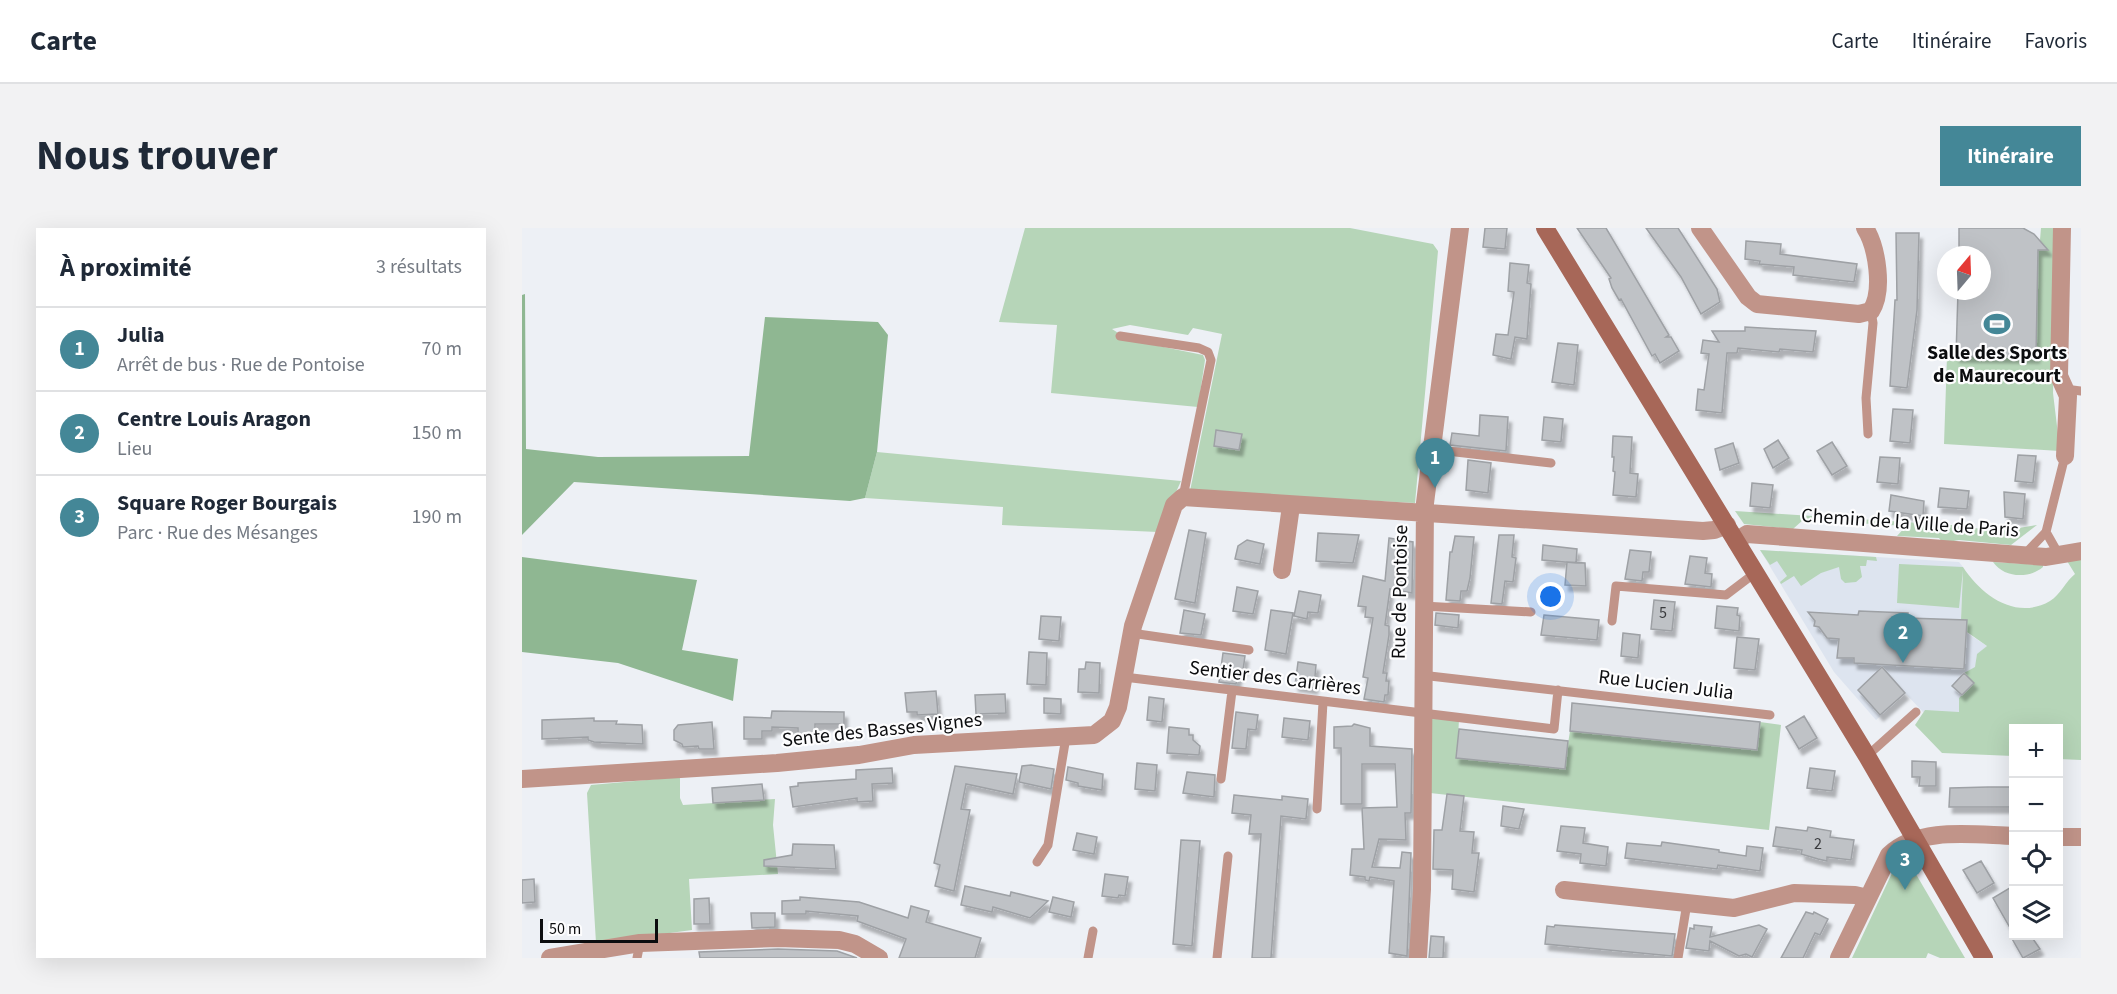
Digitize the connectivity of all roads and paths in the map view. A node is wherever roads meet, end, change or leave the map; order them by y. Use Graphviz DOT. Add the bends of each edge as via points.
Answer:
graph roads {
  1 [pos="1460,228"];
  2 [pos="1545,228"];
  3 [pos="1700,228"];
  4 [pos="1865,228"];
  5 [pos="2062,228"];
  6 [pos="1871,311"];
  7 [pos="1120,336"];
  8 [pos="2071,392"];
  9 [pos="1868,434"];
  10 [pos="1430,449"];
  11 [pos="2065,456"];
  12 [pos="1551,464"];
  13 [pos="1183,497"];
  14 [pos="1291,506"];
  15 [pos="1424,513"];
  16 [pos="1720,528"];
  17 [pos="2046,532"];
  18 [pos="1736,541"];
  19 [pos="2081,551"];
  20 [pos="2025,555"];
  21 [pos="2058,555"];
  22 [pos="1282,570"];
  23 [pos="1755,573"];
  24 [pos="1423,606"];
  25 [pos="1531,612"];
  26 [pos="1612,621"];
  27 [pos="1131,633"];
  28 [pos="1250,650"];
  29 [pos="1421,675"];
  30 [pos="1124,678"];
  31 [pos="1558,690"];
  32 [pos="1232,691"];
  33 [pos="1323,702"];
  34 [pos="1916,712"];
  35 [pos="1421,714"];
  36 [pos="1770,715"];
  37 [pos="1066,737"];
  38 [pos="1867,756"];
  39 [pos="522,779"];
  40 [pos="1221,779"];
  41 [pos="1317,809"];
  42 [pos="2009,836"];
  43 [pos="2063,837"];
  44 [pos="2081,837"];
  45 [pos="1915,839"];
  46 [pos="1228,856"];
  47 [pos="1037,862"];
  48 [pos="1564,890"];
  49 [pos="1868,898"];
  50 [pos="1687,903"];
  51 [pos="1094,931"];
  52 [pos="639,951"];
  53 [pos="877,957"];
  54 [pos="550,958"];
  55 [pos="1088,958"];
  56 [pos="1217,958"];
  57 [pos="1418,958"];
  58 [pos="1678,958"];
  59 [pos="1839,958"];
  60 [pos="1984,958"];
  1 -- 10 [label="street, Rue de Pontoise"];
  2 -- 16 [label="main road"];
  3 -- 6 [label="street" via="1757,304 1859,314"];
  4 -- 6 [label="street" via="1876,252 1876,301"];
  5 -- 8 [label="street" via="2059,376"];
  6 -- 9 [label="lane"];
  7 -- 13 [label="lane, Sente des Basses Vignes" via="1208,352 1211,360"];
  8 -- 11 [label="street"];
  10 -- 12 [label="lane"];
  10 -- 15 [label="street, Rue de Pontoise"];
  11 -- 17 [label="lane"];
  13 -- 14 [label="street"];
  13 -- 27 [label="street, Sente des Basses Vignes" via="1174,505"];
  14 -- 15 [label="street"];
  14 -- 22 [label="street"];
  15 -- 16 [label="street"];
  15 -- 24 [label="street, Rue de Pontoise"];
  16 -- 18 [label="main road"];
  17 -- 20 [label="lane"];
  17 -- 21 [label="lane"];
  18 -- 20 [label="street, Chemin de la Ville de Paris" via="1747,534"];
  18 -- 23 [label="main road"];
  19 -- 21 [label="street, Chemin de la Ville de Paris"];
  20 -- 21 [label="street, Chemin de la Ville de Paris"];
  23 -- 26 [label="lane" via="1726,595 1616,586"];
  23 -- 38 [label="main road"];
  24 -- 25 [label="lane"];
  24 -- 29 [label="street, Rue de Pontoise"];
  27 -- 28 [label="lane"];
  27 -- 30 [label="street, Sente des Basses Vignes"];
  29 -- 31 [label="lane, Rue Lucien Julia"];
  29 -- 35 [label="street, Rue de Pontoise"];
  30 -- 32 [label="lane, Sentier des Carrières"];
  30 -- 37 [label="street, Sente des Basses Vignes" via="1112,721 1094,735"];
  31 -- 35 [label="lane" via="1554,729"];
  31 -- 36 [label="lane, Rue Lucien Julia"];
  32 -- 33 [label="lane, Sentier des Carrières"];
  32 -- 40 [label="lane"];
  33 -- 35 [label="lane, Sentier des Carrières"];
  33 -- 41 [label="lane"];
  34 -- 38 [label="lane"];
  35 -- 57 [label="street, Rue de Pontoise" via="1422,890"];
  37 -- 39 [label="street, Sente des Basses Vignes" via="914,745 777,763"];
  37 -- 47 [label="lane" via="1048,845"];
  38 -- 45 [label="main road"];
  42 -- 45 [label="street"];
  43 -- 44 [label="street"];
  45 -- 49 [label="street" via="1901,844 1889,855"];
  45 -- 60 [label="main road"];
  46 -- 56 [label="lane"];
  48 -- 50 [label="street"];
  49 -- 50 [label="street" via="1806,893 1740,908"];
  49 -- 59 [label="street"];
  50 -- 58 [label="lane"];
  51 -- 55 [label="lane"];
  52 -- 53 [label="street" via="828,939 855,944"];
  52 -- 54 [label="street"];
}
